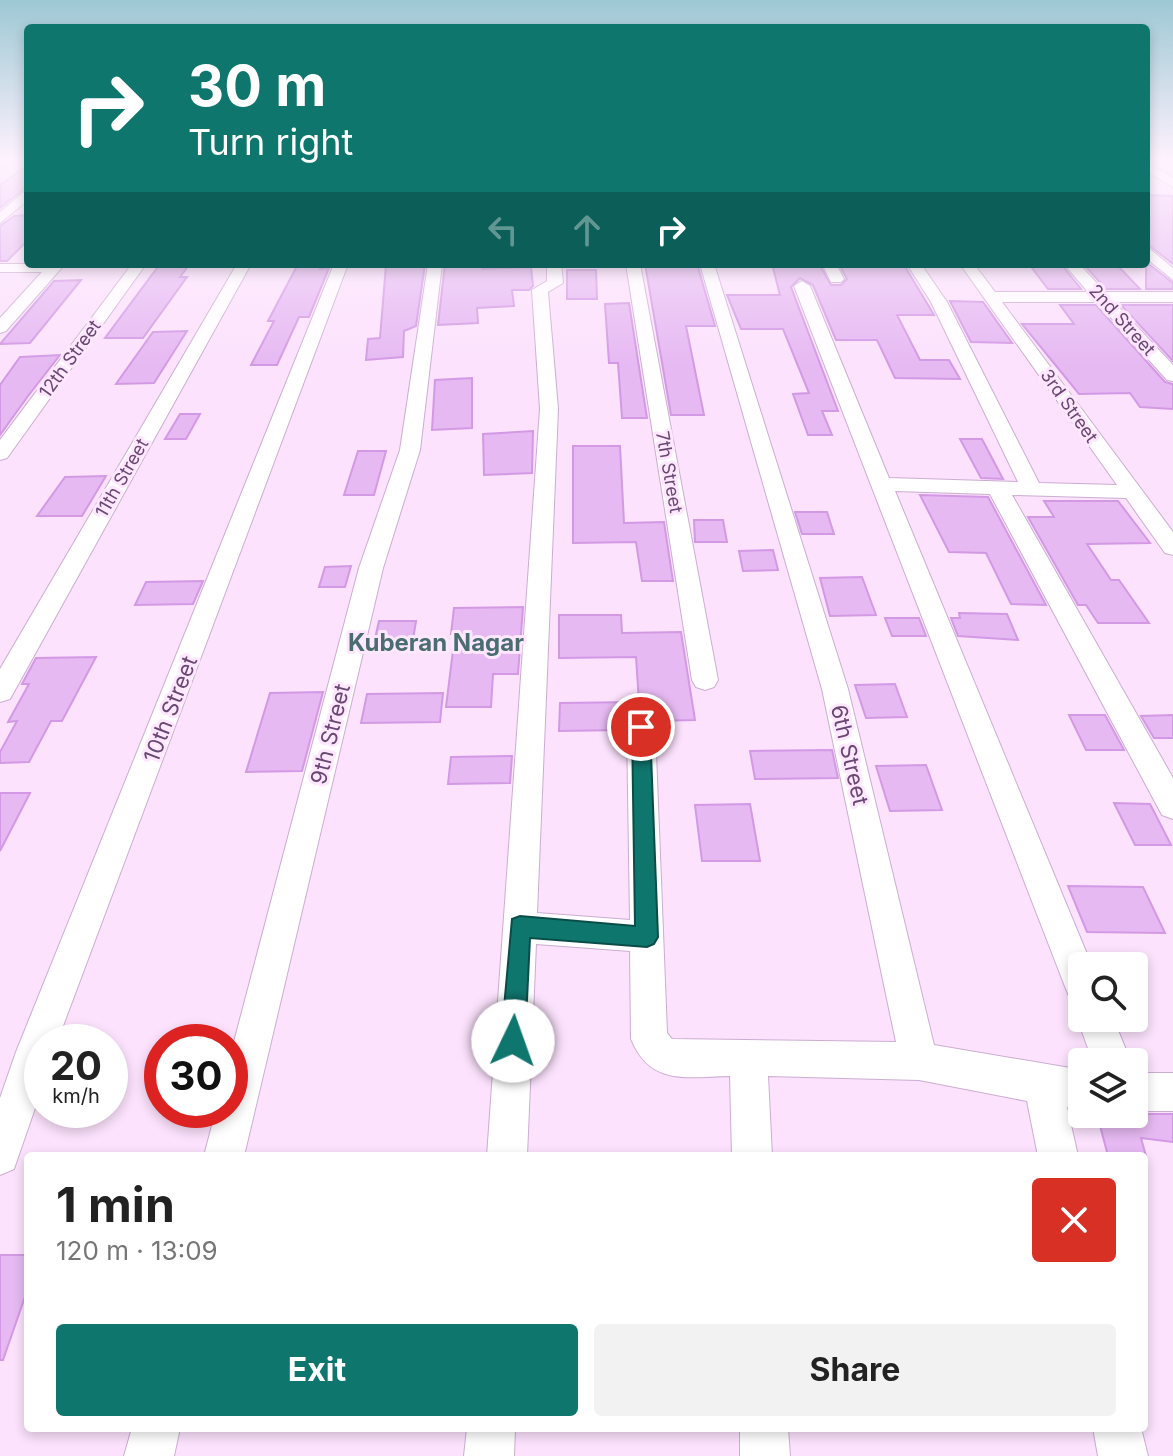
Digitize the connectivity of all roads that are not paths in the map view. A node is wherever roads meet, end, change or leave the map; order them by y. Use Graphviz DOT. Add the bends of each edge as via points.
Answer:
graph roads {
  1 [pos="1150,254"];
  2 [pos="24,267"];
  3 [pos="0,268"];
  4 [pos="54,268"];
  5 [pos="136,268"];
  6 [pos="242,268"];
  7 [pos="339,268"];
  8 [pos="434,268"];
  9 [pos="554,268"];
  10 [pos="634,268"];
  11 [pos="708,268"];
  12 [pos="831,268"];
  13 [pos="917,268"];
  14 [pos="970,268"];
  15 [pos="1075,268"];
  16 [pos="1173,276"];
  17 [pos="836,279"];
  18 [pos="802,286"];
  19 [pos="992,297"];
  20 [pos="1102,297"];
  21 [pos="1173,297"];
  22 [pos="0,328"];
  23 [pos="1173,376"];
  24 [pos="0,454"];
  25 [pos="879,484"];
  26 [pos="996,485"];
  27 [pos="1032,489"];
  28 [pos="1130,492"];
  29 [pos="1173,548"];
  30 [pos="705,680"];
  31 [pos="0,692"];
  32 [pos="641,727"];
  33 [pos="1173,806"];
  34 [pos="520,927"];
  35 [pos="647,937"];
  36 [pos="1069,952"];
  37 [pos="748,1057"];
  38 [pos="919,1061"];
  39 [pos="1043,1085"];
  40 [pos="1068,1088"];
  41 [pos="1148,1092"];
  42 [pos="1173,1092"];
  43 [pos="225,1152"];
  44 [pos="507,1152"];
  45 [pos="752,1152"];
  46 [pos="1057,1152"];
  47 [pos="0,1155"];
  48 [pos="155,1432"];
  49 [pos="491,1432"];
  50 [pos="764,1432"];
  51 [pos="1118,1432"];
  52 [pos="149,1456"];
  53 [pos="489,1456"];
  54 [pos="765,1456"];
  55 [pos="1123,1456"];
  1 -- 16 [label="street"];
  2 -- 3 [label="street"];
  4 -- 22 [label="street"];
  5 -- 24 [label="street, 12th Street"];
  6 -- 31 [label="street, 11th Street"];
  7 -- 47 [label="street, 10th Street" via="35,1052"];
  8 -- 43 [label="street, 9th Street" via="410,450 371,568"];
  9 -- 34 [label="street" via="555,283 540,290 549,409"];
  10 -- 30 [label="street, 7th Street"];
  11 -- 38 [label="street, 6th Street" via="835,689"];
  12 -- 17 [label="street"];
  13 -- 27 [label="street" via="939,302"];
  14 -- 19 [label="street, 3rd Street"];
  15 -- 20 [label="street, 2nd Street"];
  18 -- 25 [label="street"];
  19 -- 20 [label="street"];
  19 -- 28 [label="street, 3rd Street"];
  20 -- 21 [label="street"];
  20 -- 23 [label="street, 2nd Street"];
  25 -- 26 [label="street"];
  25 -- 36 [label="street"];
  26 -- 27 [label="street"];
  26 -- 33 [label="street"];
  27 -- 28 [label="street"];
  28 -- 29 [label="street, 3rd Street"];
  32 -- 35 [label="street"];
  34 -- 35 [label="street"];
  34 -- 44 [label="street"];
  35 -- 37 [label="street" via="649,1039 659,1053 674,1059"];
  37 -- 38 [label="street"];
  37 -- 45 [label="street"];
  38 -- 39 [label="street"];
  39 -- 40 [label="street"];
  39 -- 46 [label="street"];
  41 -- 42 [label="street"];
  48 -- 52 [label="street"];
  49 -- 53 [label="street"];
  50 -- 54 [label="street"];
  51 -- 55 [label="street"];
}
